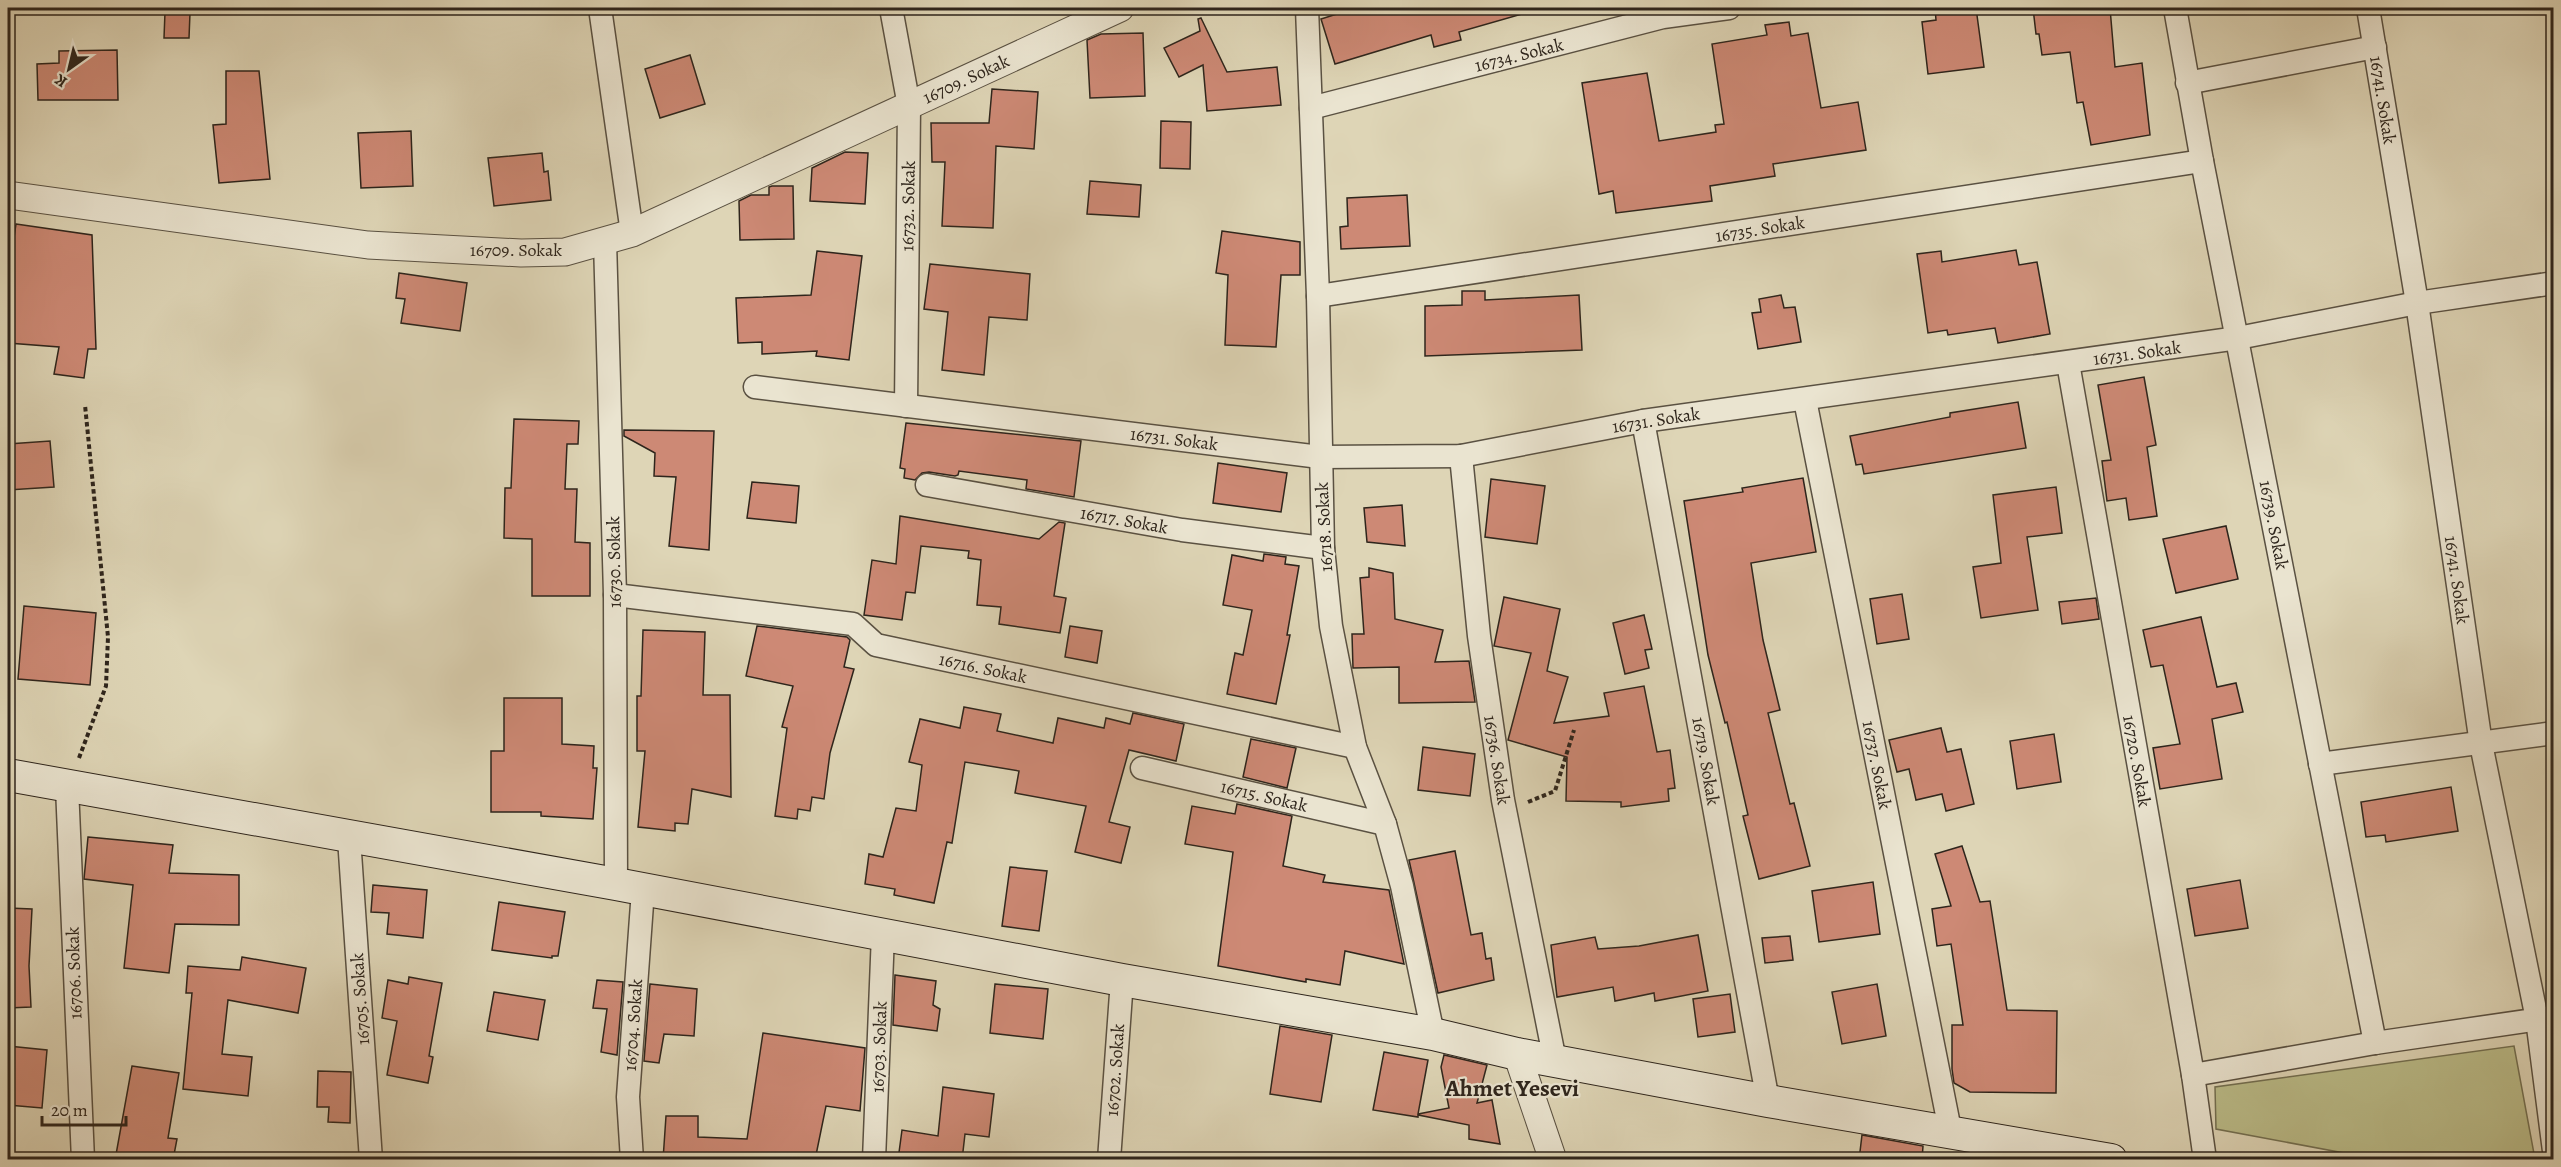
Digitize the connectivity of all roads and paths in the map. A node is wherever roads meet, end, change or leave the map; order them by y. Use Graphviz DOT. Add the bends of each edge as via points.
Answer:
graph roads {
  1 [pos="600,8"];
  2 [pos="891,8"];
  3 [pos="1120,8"];
  4 [pos="1730,8"];
  5 [pos="2175,8"];
  6 [pos="2368,8"];
  7 [pos="1311,9"];
  8 [pos="1662,13"];
  9 [pos="2375,47"];
  10 [pos="2187,83"];
  11 [pos="909,106"];
  12 [pos="1311,108"];
  13 [pos="2202,161"];
  14 [pos="8,195"];
  15 [pos="632,233"];
  16 [pos="605,241"];
  17 [pos="2553,283"];
  18 [pos="1318,296"];
  19 [pos="2417,303"];
  20 [pos="2238,338"];
  21 [pos="2067,363"];
  22 [pos="755,387"];
  23 [pos="1805,400"];
  24 [pos="85,405"];
  25 [pos="906,406"];
  26 [pos="1643,421"];
  27 [pos="1461,456"];
  28 [pos="1320,457"];
  29 [pos="927,485"];
  30 [pos="1323,548"];
  31 [pos="615,595"];
  32 [pos="1574,730"];
  33 [pos="2553,733"];
  34 [pos="2481,744"];
  35 [pos="1355,747"];
  36 [pos="2320,764"];
  37 [pos="1143,768"];
  38 [pos="8,775"];
  39 [pos="68,787"];
  40 [pos="1505,812"];
  41 [pos="1385,825"];
  42 [pos="349,838"];
  43 [pos="630,887"];
  44 [pos="883,934"];
  45 [pos="1122,980"];
  46 [pos="2545,1018"];
  47 [pos="1433,1034"];
  48 [pos="2375,1043"];
  49 [pos="1517,1054"];
  50 [pos="1555,1061"];
  51 [pos="2193,1075"];
  52 [pos="1768,1101"];
  53 [pos="1950,1130"];
  54 [pos="2553,1151"];
  55 [pos="83,1160"];
  56 [pos="371,1160"];
  57 [pos="632,1160"];
  58 [pos="874,1160"];
  59 [pos="1109,1160"];
  60 [pos="1553,1160"];
  61 [pos="2111,1160"];
  62 [pos="2205,1160"];
  1 -- 15 [label="street"];
  2 -- 11 [label="street, 16732. Sokak"];
  3 -- 11 [label="street, 16709. Sokak"];
  4 -- 8 [label="street, 16734. Sokak"];
  5 -- 10 [label="street, 16739. Sokak"];
  6 -- 9 [label="street, 16741. Sokak"];
  7 -- 12 [label="street, 16718. Sokak"];
  8 -- 12 [label="street, 16734. Sokak"];
  9 -- 10 [label="street"];
  9 -- 19 [label="street, 16741. Sokak"];
  10 -- 13 [label="street, 16739. Sokak"];
  11 -- 15 [label="street, 16709. Sokak"];
  11 -- 25 [label="street, 16732. Sokak"];
  12 -- 18 [label="street, 16718. Sokak"];
  13 -- 18 [label="street, 16735. Sokak"];
  13 -- 20 [label="street, 16739. Sokak"];
  14 -- 16 [label="street, 16709. Sokak" via="368,246 521,253 565,252"];
  15 -- 16 [label="street, 16709. Sokak"];
  16 -- 31 [label="street, 16730. Sokak"];
  17 -- 19 [label="street, 16731. Sokak"];
  18 -- 28 [label="street, 16718. Sokak"];
  19 -- 20 [label="street, 16731. Sokak"];
  19 -- 34 [label="street, 16741. Sokak"];
  20 -- 21 [label="street, 16731. Sokak"];
  20 -- 36 [label="street, 16739. Sokak"];
  21 -- 23 [label="street, 16731. Sokak"];
  21 -- 51 [label="street, 16720. Sokak"];
  22 -- 25 [label="street, 16731. Sokak"];
  23 -- 26 [label="street, 16731. Sokak"];
  23 -- 53 [label="street, 16737. Sokak"];
  24 -- 39 [label="path" via="108,637 107,676"];
  25 -- 28 [label="street, 16731. Sokak"];
  26 -- 27 [label="street, 16731. Sokak"];
  26 -- 52 [label="street, 16719. Sokak"];
  27 -- 28 [label="street, 16731. Sokak"];
  27 -- 40 [label="street, 16736. Sokak" via="1479,636"];
  28 -- 30 [label="street, 16718. Sokak"];
  29 -- 30 [label="street, 16717. Sokak" via="1182,530"];
  30 -- 35 [label="street, 16718. Sokak" via="1330,626"];
  31 -- 35 [label="street, 16716. Sokak" via="853,624 876,645"];
  31 -- 43 [label="street, 16730. Sokak"];
  32 -- 40 [label="path" via="1555,791"];
  33 -- 34 [label="street"];
  34 -- 36 [label="street"];
  34 -- 46 [label="street, 16741. Sokak"];
  35 -- 41 [label="street, 16718. Sokak"];
  36 -- 48 [label="street, 16739. Sokak"];
  37 -- 41 [label="street, 16715. Sokak"];
  38 -- 39 [label="main road"];
  39 -- 42 [label="main road"];
  39 -- 55 [label="street, 16706. Sokak"];
  40 -- 50 [label="street, 16736. Sokak"];
  41 -- 47 [label="street, 16718. Sokak"];
  42 -- 43 [label="main road"];
  42 -- 56 [label="street, 16705. Sokak"];
  43 -- 44 [label="main road"];
  43 -- 57 [label="street, 16704. Sokak" via="628,1097"];
  44 -- 45 [label="main road"];
  44 -- 58 [label="street, 16703. Sokak"];
  45 -- 47 [label="main road"];
  45 -- 59 [label="street, 16702. Sokak"];
  46 -- 48 [label="street"];
  46 -- 54 [label="street, 16741. Sokak"];
  47 -- 49 [label="main road"];
  48 -- 51 [label="street"];
  49 -- 50 [label="main road"];
  49 -- 60 [label="street"];
  50 -- 52 [label="main road"];
  51 -- 62 [label="street, 16720. Sokak"];
  52 -- 53 [label="main road"];
  53 -- 61 [label="main road"];
}
